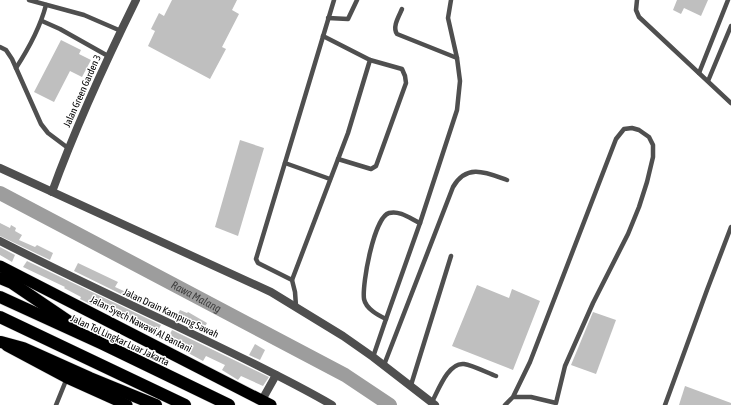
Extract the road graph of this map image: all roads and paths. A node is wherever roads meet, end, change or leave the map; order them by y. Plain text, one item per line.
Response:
1 (29, 0) edge
2 (136, 0) edge
3 (334, 0) edge
4 (357, 0) edge
5 (451, 0) edge
6 (637, 0) edge
7 (728, 0) edge
8 (46, 6) junction
9 (402, 9) dead end
10 (328, 18) junction
11 (42, 21) junction
12 (731, 26) edge
13 (121, 31) junction
14 (323, 36) junction
15 (0, 47) edge
16 (108, 56) junction
17 (457, 58) junction
18 (370, 60) junction
19 (16, 68) junction
20 (699, 73) junction
21 (708, 81) junction
22 (731, 103) edge
23 (68, 148) junction
24 (338, 159) junction
25 (285, 163) junction
26 (0, 168) edge
27 (330, 179) junction
28 (507, 180) dead end
29 (52, 192) junction
30 (420, 223) junction
31 (731, 227) edge
32 (0, 241) edge
33 (451, 256) dead end
34 (0, 266) edge
35 (0, 278) edge
36 (292, 280) junction
37 (0, 297) edge
38 (296, 306) junction
39 (0, 317) edge
40 (386, 319) junction
41 (1, 342) edge
42 (102, 344) junction
43 (374, 357) junction
44 (384, 365) junction
45 (276, 375) junction
46 (496, 376) dead end
47 (67, 378) junction
48 (410, 385) junction
49 (513, 397) junction
50 (266, 403) edge
51 (433, 404) edge
52 (556, 404) edge
53 (56, 405) edge
54 (127, 405) edge
55 (156, 405) edge
56 (185, 405) edge
57 (229, 405) edge
58 (332, 405) edge
59 (505, 405) edge
60 (665, 405) edge

1 - 8 lane
2 - 13 street, Jalan Green Garden 3
3 - 10 lane
4 - 10 lane
5 - 17 lane
6 - 20 lane
7 - 20 lane
8 - 11 lane
8 - 13 lane
9 - 17 lane
10 - 14 lane
11 - 16 lane
11 - 19 lane
12 - 21 lane
13 - 16 street, Jalan Green Garden 3
14 - 18 lane
14 - 25 lane
15 - 19 lane
16 - 23 street, Jalan Green Garden 3
17 - 30 lane
18 - 24 lane
18 - 24 lane
19 - 23 lane
20 - 21 lane
21 - 22 lane
23 - 29 street, Jalan Green Garden 3
24 - 27 lane
25 - 27 lane
25 - 36 lane
26 - 29 street
27 - 36 lane
28 - 44 lane
29 - 38 street
30 - 40 lane
30 - 40 lane
31 - 60 lane
32 - 45 street, Jalan Drain Kampung Sawah
33 - 48 lane
34 - 50 highway, Jalan Syech Nawawi Al Bantani
35 - 42 highway
36 - 38 lane
37 - 42 highway, Jalan Tol Lingkar Luar Jakarta
38 - 43 street
39 - 56 highway
40 - 43 lane
41 - 47 highway
41 - 55 highway
42 - 57 highway, Jalan Tol Lingkar Luar Jakarta
43 - 44 street
44 - 48 street
45 - 50 street
45 - 58 street, Jalan Drain Kampung Sawah
46 - 51 lane
47 - 53 lane
47 - 54 highway
48 - 51 street
49 - 52 lane
49 - 52 lane
49 - 59 lane

